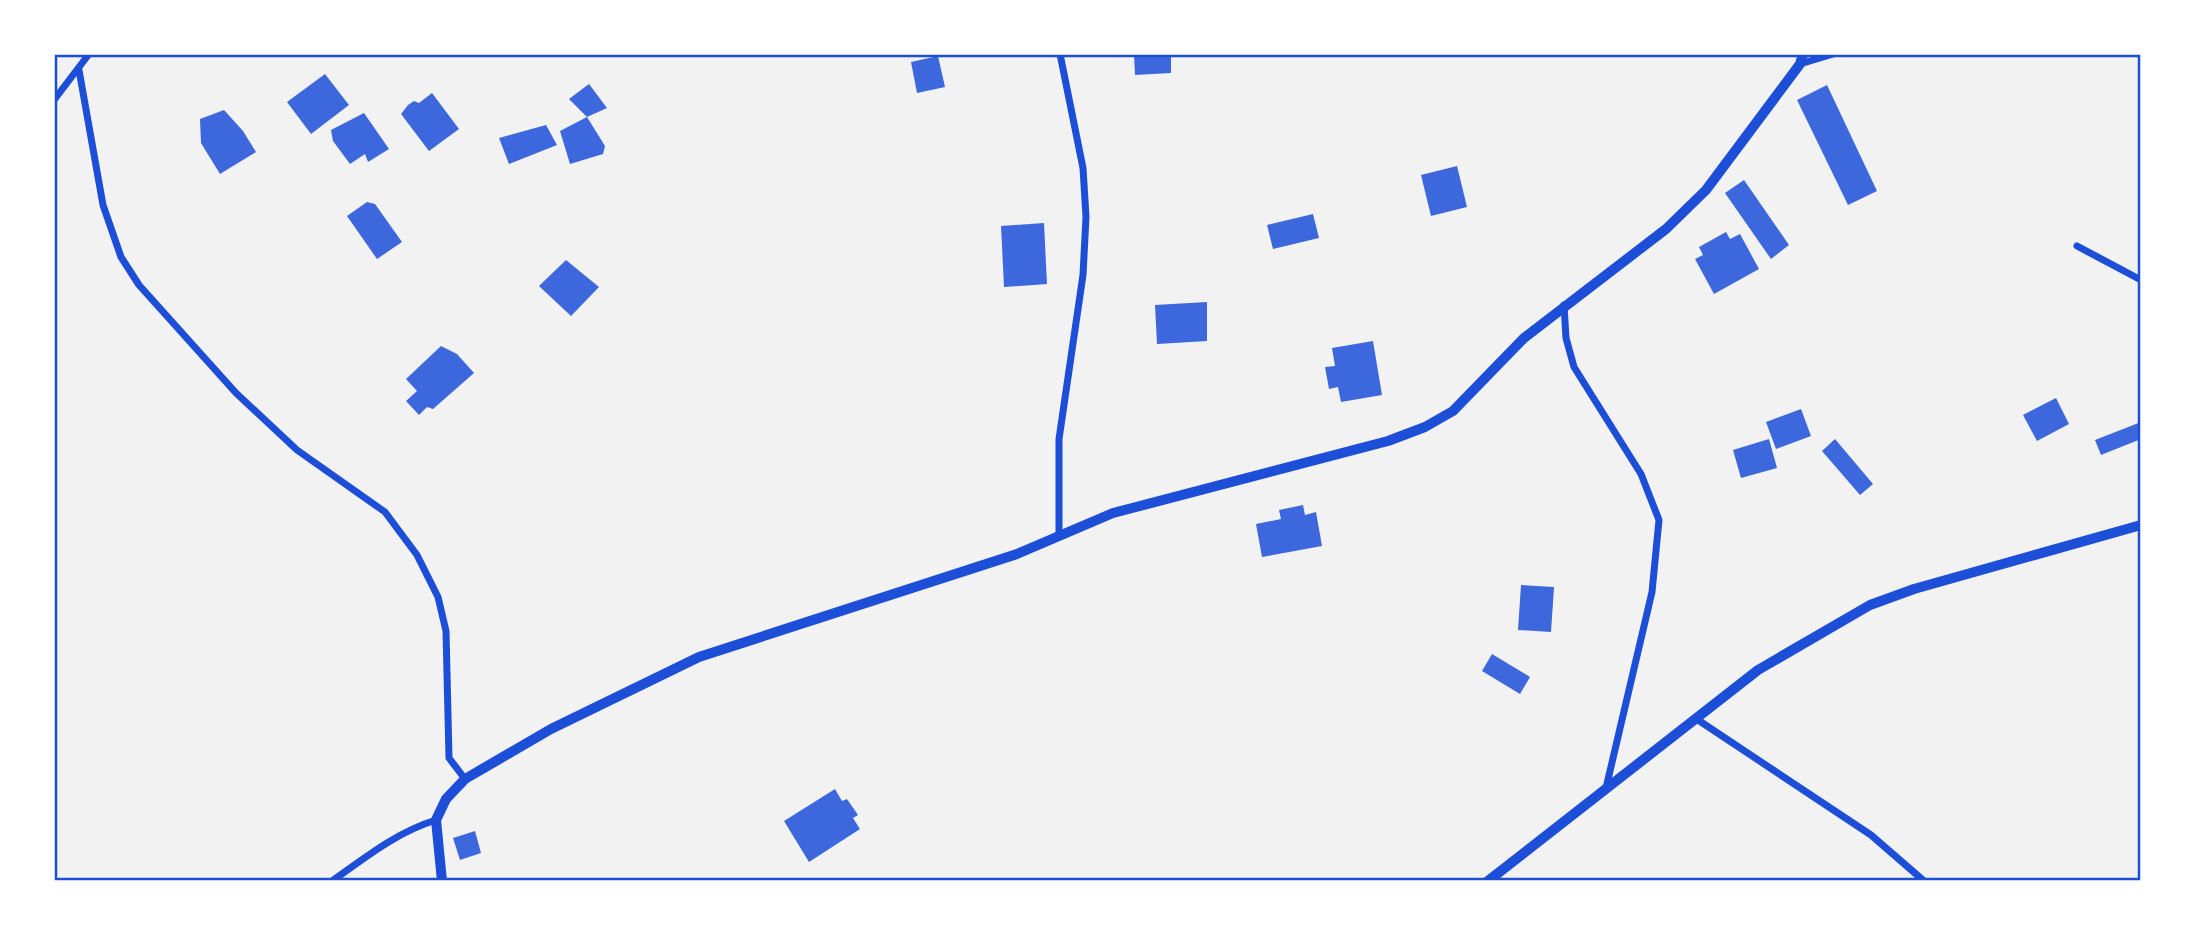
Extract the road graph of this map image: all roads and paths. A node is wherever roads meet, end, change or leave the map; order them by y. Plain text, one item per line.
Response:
1 (89, 54) edge
2 (1060, 54) edge
3 (1833, 54) edge
4 (1801, 59) edge
5 (79, 71) junction
6 (54, 100) edge
7 (2077, 246) dead end
8 (2141, 280) edge
9 (1564, 305) junction
10 (2141, 526) edge
11 (1059, 536) junction
12 (1695, 719) junction
13 (465, 779) junction
14 (1605, 789) junction
15 (436, 820) junction
16 (332, 881) edge
17 (442, 881) edge
18 (1488, 881) edge
19 (1924, 881) edge

1 - 5 street
2 - 11 street
3 - 4 street
4 - 9 street
5 - 6 street
5 - 13 street
7 - 8 street
9 - 11 street
9 - 14 street
10 - 12 main road
11 - 13 street
12 - 14 main road
12 - 19 street
13 - 15 street
14 - 18 main road
15 - 16 street
15 - 17 street

